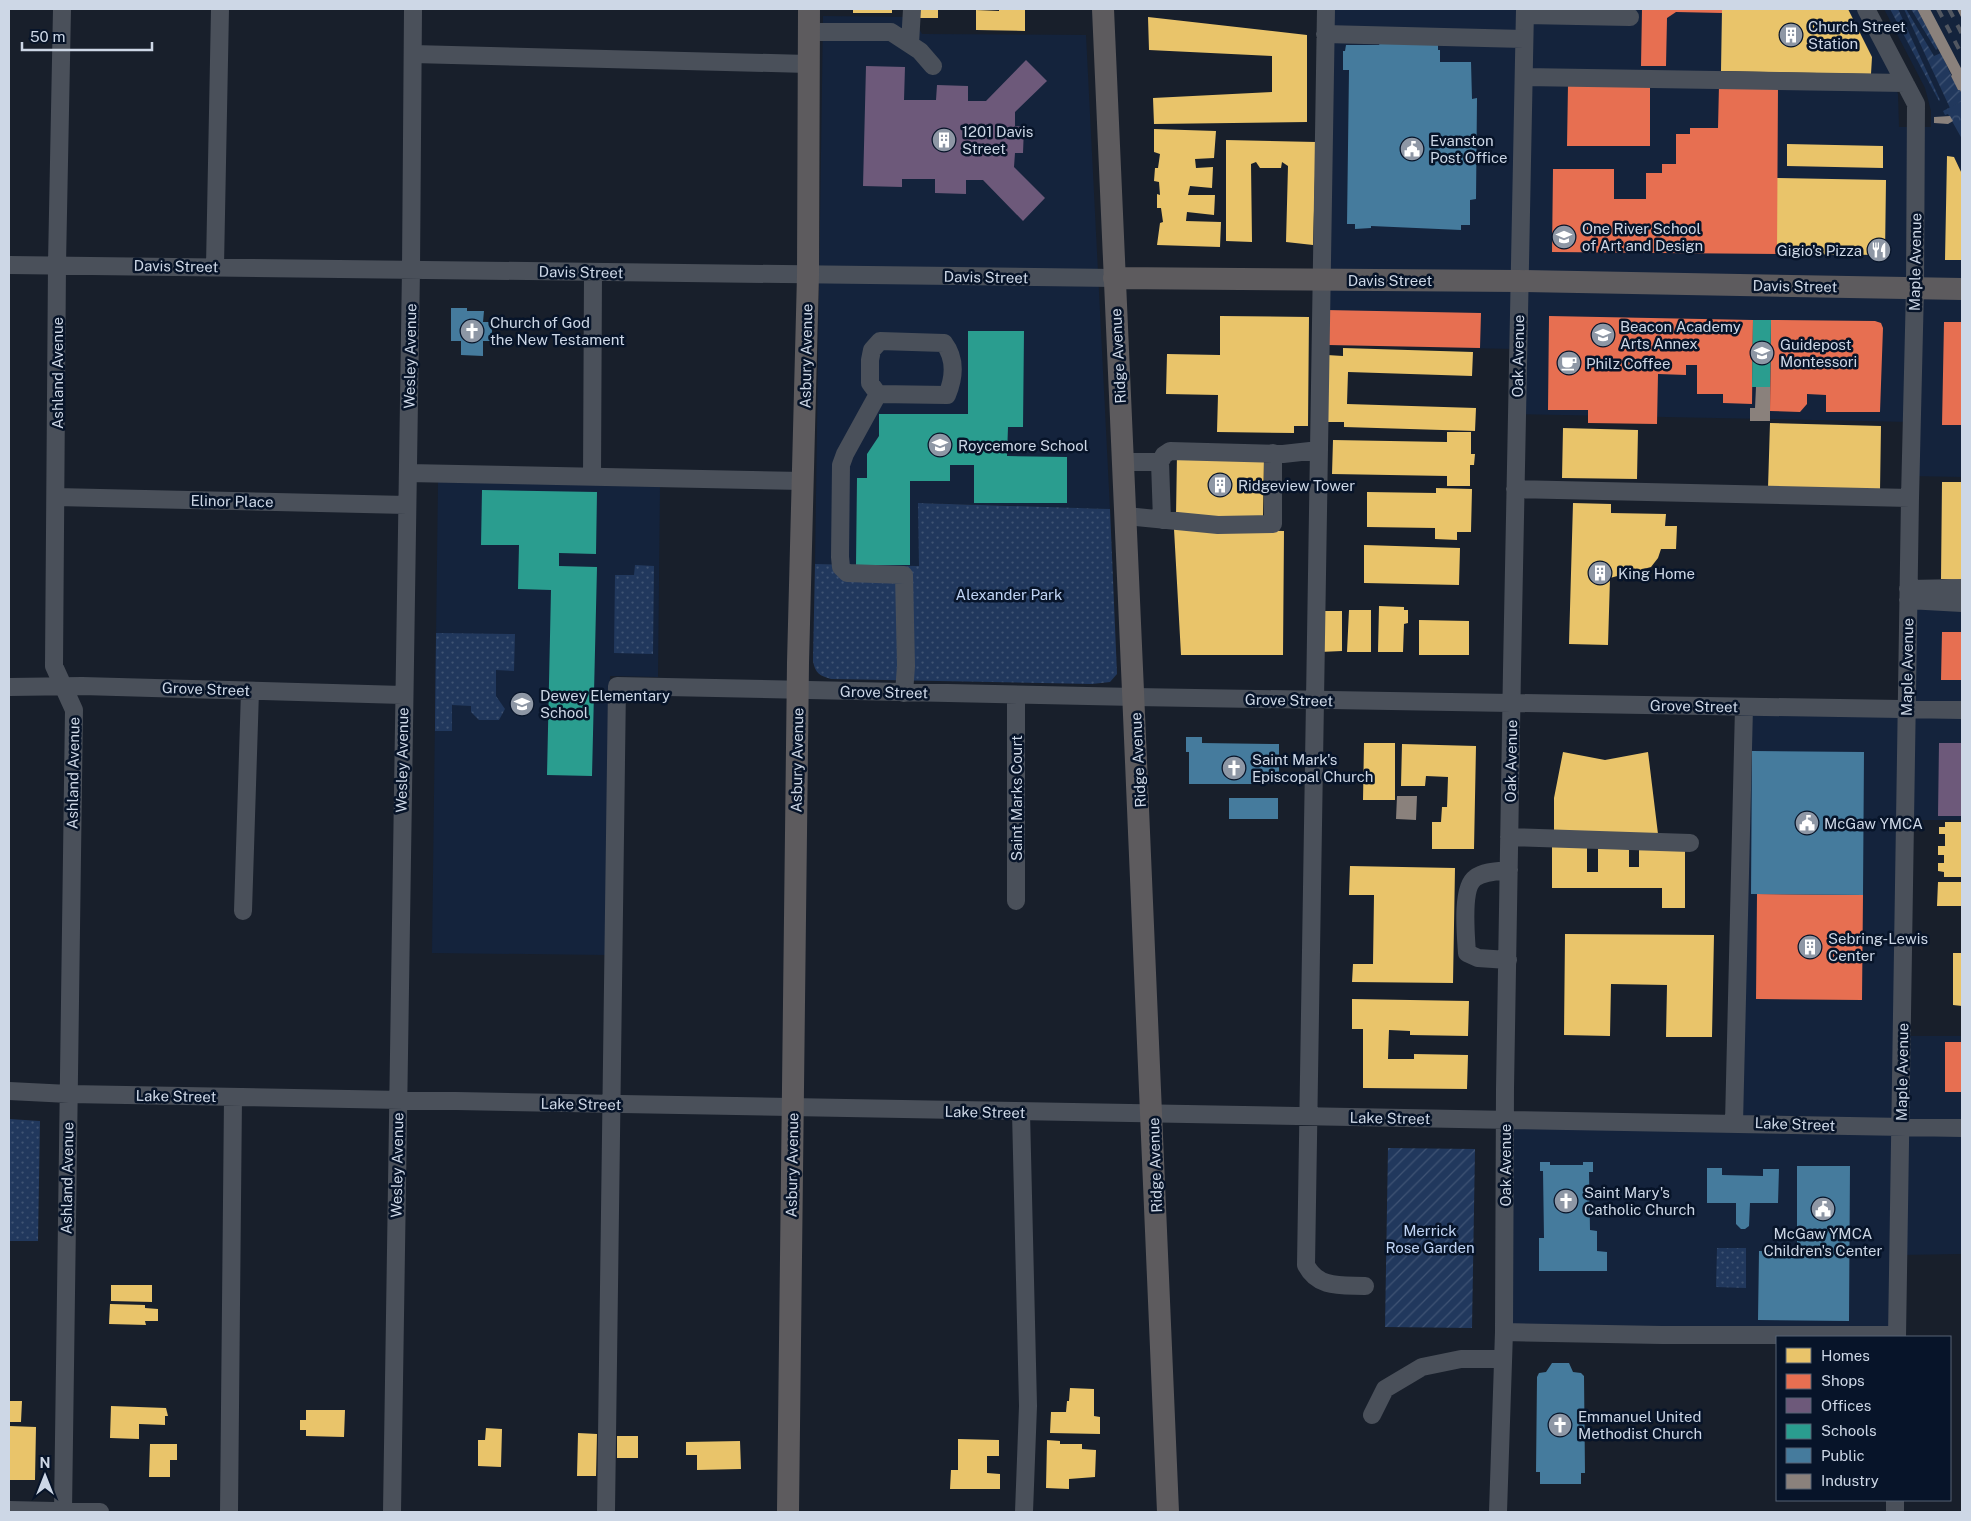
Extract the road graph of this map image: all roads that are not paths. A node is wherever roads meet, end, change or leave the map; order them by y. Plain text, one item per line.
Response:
1 (62, 9) edge
2 (220, 9) edge
3 (413, 9) edge
4 (808, 9) edge
5 (912, 9) edge
6 (1104, 9) edge
7 (1326, 9) edge
8 (1866, 9) edge
9 (1525, 12) edge
10 (1630, 17) dead end
11 (808, 32) junction
12 (1325, 34) junction
13 (1524, 39) junction
14 (910, 44) junction
15 (413, 54) junction
16 (808, 64) junction
17 (933, 66) dead end
18 (1524, 77) junction
19 (1905, 83) junction
20 (57, 264) junction
21 (9, 265) edge
22 (215, 266) junction
23 (411, 269) junction
24 (593, 272) junction
25 (808, 275) junction
26 (1114, 278) junction
27 (1322, 279) junction
28 (1519, 281) junction
29 (1915, 288) junction
30 (1962, 290) edge
31 (878, 394) junction
32 (1319, 450) junction
33 (1273, 453) junction
34 (1123, 462) junction
35 (1160, 462) junction
36 (408, 473) junction
37 (592, 477) junction
38 (803, 481) junction
39 (1516, 489) junction
40 (56, 497) junction
41 (1910, 498) junction
42 (407, 506) junction
43 (1126, 516) junction
44 (1162, 520) junction
45 (1962, 588) edge
46 (1908, 595) junction
47 (1962, 602) edge
48 (64, 686) junction
49 (9, 687) edge
50 (250, 690) junction
51 (798, 690) junction
52 (904, 692) junction
53 (403, 694) junction
54 (1016, 695) junction
55 (1135, 697) junction
56 (1316, 700) junction
57 (1511, 703) junction
58 (1744, 707) junction
59 (1906, 709) junction
60 (1962, 710) edge
61 (1509, 837) junction
62 (1690, 842) dead end
63 (1509, 870) junction
64 (1016, 901) dead end
65 (244, 911) dead end
66 (1508, 960) junction
67 (9, 1091) edge
68 (69, 1094) junction
69 (233, 1097) junction
70 (397, 1100) junction
71 (610, 1105) junction
72 (793, 1108) junction
73 (1021, 1112) junction
74 (1154, 1114) junction
75 (1308, 1117) junction
76 (1505, 1120) junction
77 (1734, 1123) junction
78 (1901, 1127) junction
79 (1962, 1128) edge
80 (1365, 1286) dead end
81 (1504, 1332) junction
82 (1897, 1336) edge
83 (1503, 1359) junction
84 (1372, 1415) dead end
85 (9, 1510) edge
86 (63, 1512) edge
87 (100, 1512) edge
88 (229, 1512) edge
89 (392, 1512) edge
90 (606, 1512) edge
91 (788, 1512) edge
92 (1024, 1512) edge
93 (1168, 1512) edge
94 (1498, 1512) edge

1 - 20 street, Ashland Avenue
2 - 22 street
3 - 15 street, Wesley Avenue
4 - 11 main road, Asbury Avenue
5 - 14 street
6 - 26 main road, Ridge Avenue
7 - 12 street
8 - 19 street, Maple Avenue
9 - 10 street
9 - 13 street, Oak Avenue
11 - 14 street
11 - 16 main road, Asbury Avenue
12 - 13 street
12 - 27 street
13 - 18 street, Oak Avenue
14 - 17 street
15 - 16 street
15 - 23 street, Wesley Avenue
16 - 25 main road, Asbury Avenue
18 - 19 street
18 - 28 street, Oak Avenue
19 - 29 street, Maple Avenue
20 - 21 street, Davis Street
20 - 22 street, Davis Street
20 - 40 street, Ashland Avenue
22 - 23 street, Davis Street
23 - 24 street, Davis Street
23 - 36 street, Wesley Avenue
24 - 25 street, Davis Street
24 - 37 street
25 - 26 street, Davis Street
25 - 38 main road, Asbury Avenue
26 - 27 main road, Davis Street
26 - 34 main road, Ridge Avenue
27 - 28 main road, Davis Street
27 - 32 street
28 - 29 main road, Davis Street
28 - 39 street, Oak Avenue
29 - 30 main road, Davis Street
29 - 41 street, Maple Avenue
31 - 31 street
31 - 52 street
32 - 33 street
32 - 56 street
33 - 35 street
33 - 44 street
34 - 35 street
34 - 43 main road, Ridge Avenue
35 - 44 street
36 - 37 street
36 - 42 street, Wesley Avenue
37 - 38 street
38 - 51 main road, Asbury Avenue
39 - 41 street
39 - 57 street, Oak Avenue
40 - 42 street, Elinor Place
40 - 48 street, Ashland Avenue
41 - 46 street, Maple Avenue
42 - 53 street, Wesley Avenue
43 - 44 street
43 - 55 main road, Ridge Avenue
45 - 46 street
46 - 47 street
46 - 59 street, Maple Avenue
48 - 49 street, Grove Street
48 - 50 street, Grove Street
48 - 68 street, Ashland Avenue
50 - 53 street, Grove Street
50 - 65 street
51 - 52 street, Grove Street
51 - 71 street, Grove Street
51 - 72 main road, Asbury Avenue
52 - 54 street, Grove Street
53 - 70 street, Wesley Avenue
54 - 55 street, Grove Street
54 - 64 street, Saint Marks Court
55 - 56 street, Grove Street
55 - 74 main road, Ridge Avenue
56 - 57 street, Grove Street
56 - 75 street
57 - 58 street, Grove Street
57 - 61 street, Oak Avenue
58 - 59 street, Grove Street
58 - 77 street
59 - 60 street, Grove Street
59 - 78 street, Maple Avenue
61 - 62 street
61 - 63 street, Oak Avenue
63 - 66 street, Oak Avenue
63 - 66 street
66 - 76 street, Oak Avenue
67 - 68 street, Lake Street
68 - 69 street, Lake Street
68 - 86 street, Ashland Avenue
69 - 70 street, Lake Street
69 - 88 street
70 - 71 street, Lake Street
70 - 89 street, Wesley Avenue
71 - 72 street, Lake Street
71 - 90 street
72 - 73 street, Lake Street
72 - 91 main road, Asbury Avenue
73 - 74 street, Lake Street
73 - 92 street
74 - 75 street, Lake Street
74 - 93 main road, Ridge Avenue
75 - 76 street, Lake Street
75 - 80 street
76 - 77 street, Lake Street
76 - 81 street, Oak Avenue
77 - 78 street, Lake Street
78 - 79 street, Lake Street
78 - 82 street, Maple Avenue
81 - 82 street
81 - 83 street, Oak Avenue
83 - 84 street
83 - 94 street, Oak Avenue
85 - 86 street
86 - 87 street

